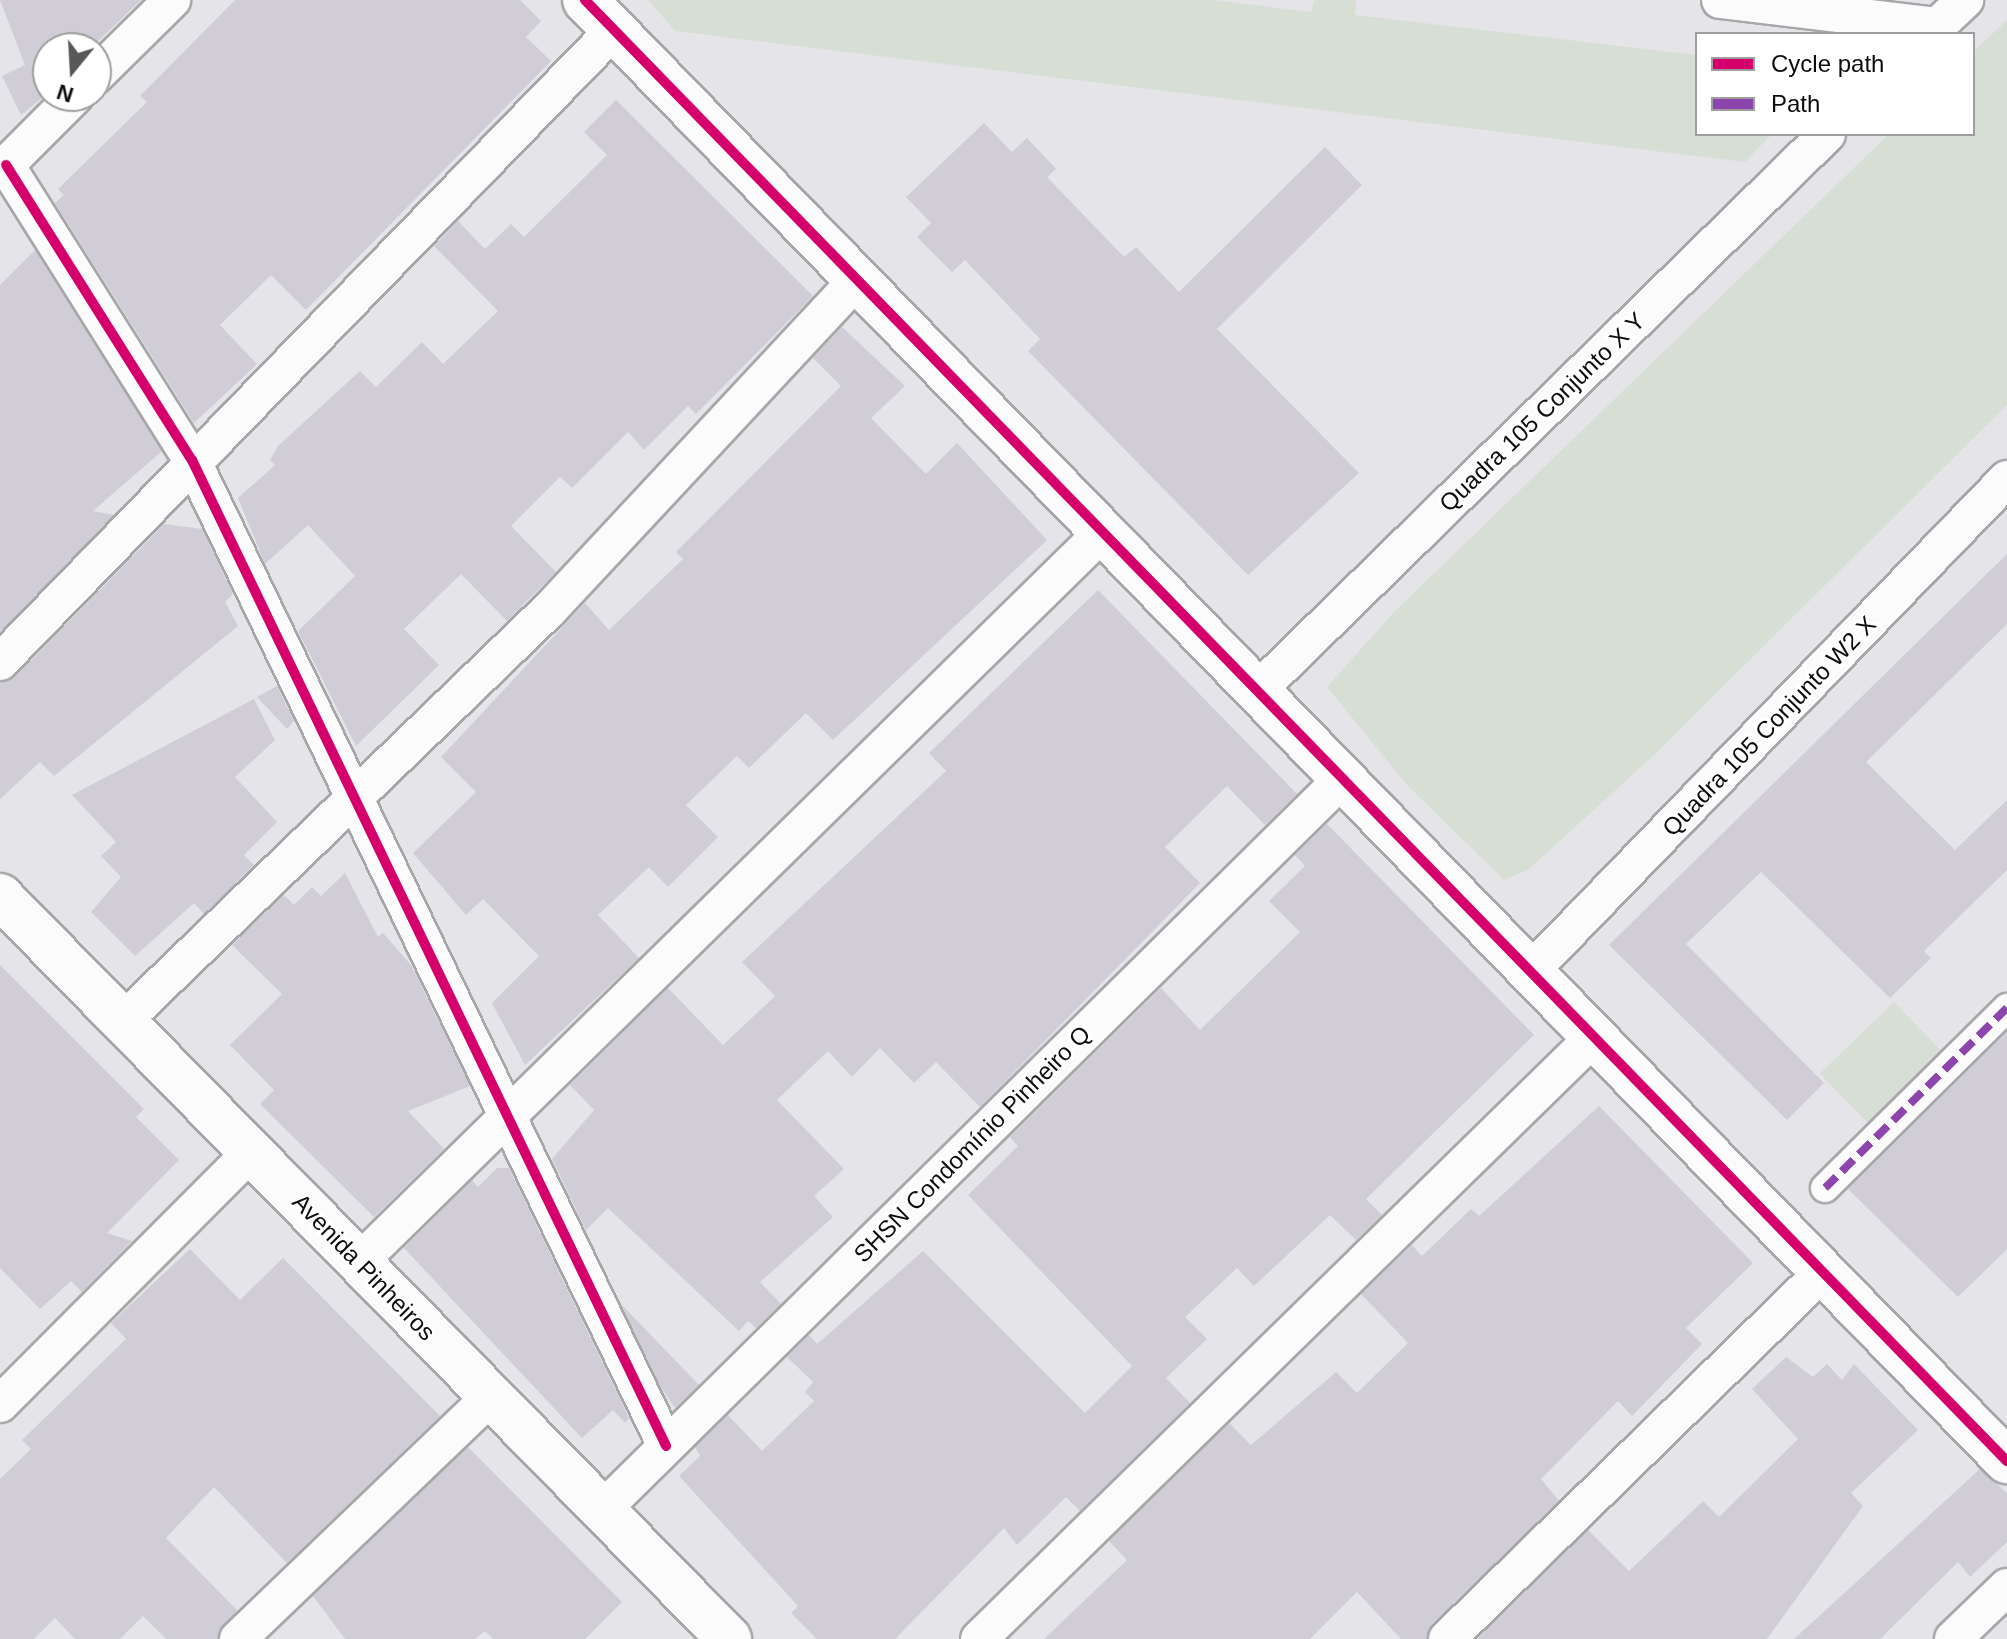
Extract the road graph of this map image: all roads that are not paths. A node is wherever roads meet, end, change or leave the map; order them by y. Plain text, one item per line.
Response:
1 (172, 0) edge
2 (1720, 0) edge
3 (1965, 0) edge
4 (599, 15) edge
5 (1934, 30) edge
6 (112, 59) edge
7 (59, 112) edge
8 (1825, 136) edge
9 (3, 168) edge
10 (857, 280) junction
11 (192, 460) junction
12 (2007, 479) edge
13 (1103, 532) junction
14 (0, 662) edge
15 (1257, 691) junction
16 (1343, 778) junction
17 (352, 800) junction
18 (0, 896) edge
19 (1530, 972) junction
20 (2007, 1008) edge
21 (123, 1021) junction
22 (1594, 1037) junction
23 (504, 1117) junction
24 (251, 1152) junction
25 (1825, 1188) dead end
26 (359, 1262) junction
27 (1823, 1272) junction
28 (491, 1396) junction
29 (0, 1404) edge
30 (666, 1446) junction
31 (2007, 1461) edge
32 (602, 1510) junction
33 (2007, 1587) edge
34 (238, 1639) edge
35 (729, 1639) edge
36 (979, 1639) edge
37 (1447, 1639) edge
38 (1953, 1639) edge

1 - 6 street
2 - 5 street
3 - 5 street
4 - 10 street
4 - 11 street
7 - 9 street
8 - 15 street, Quadra 105 Conjunto X Y
9 - 11 street
10 - 13 street
10 - 17 street
11 - 14 street
11 - 17 street
12 - 19 street, Quadra 105 Conjunto W2 X
13 - 15 street
13 - 23 street
15 - 16 street
16 - 19 street
16 - 30 street, SHSN Condomínio Pinheiro Q
17 - 21 street
17 - 23 street
18 - 21 street, Avenida Pinheiros
19 - 22 street
20 - 25 street
21 - 24 street, Avenida Pinheiros
22 - 27 street
22 - 36 street
23 - 26 street
23 - 30 street
24 - 26 street, Avenida Pinheiros
24 - 29 street
26 - 28 street, Avenida Pinheiros
27 - 31 street
27 - 37 street
28 - 32 street, Avenida Pinheiros
28 - 34 street
30 - 32 street, SHSN Condomínio Pinheiro Q
32 - 35 street, Avenida Pinheiros
33 - 38 street

